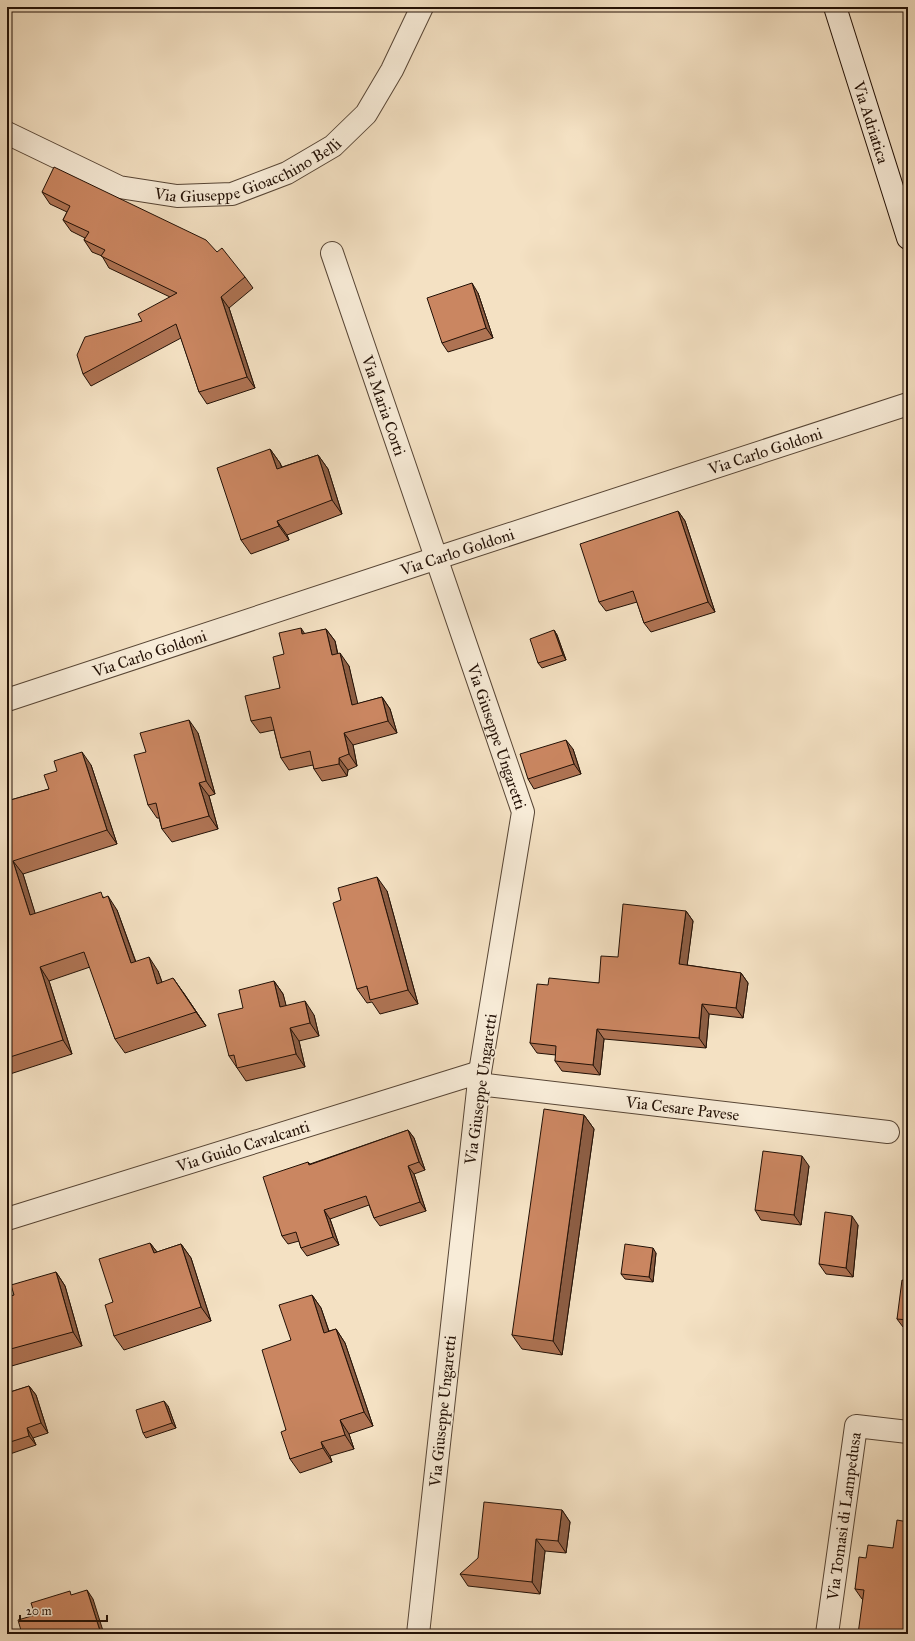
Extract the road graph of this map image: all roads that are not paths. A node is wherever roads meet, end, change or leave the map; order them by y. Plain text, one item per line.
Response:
1 (422, 7) edge
2 (835, 7) edge
3 (7, 133) edge
4 (908, 238) edge
5 (332, 253) dead end
6 (908, 404) edge
7 (437, 558) junction
8 (7, 700) edge
9 (479, 1078) junction
10 (888, 1132) dead end
11 (7, 1219) edge
12 (908, 1432) edge
13 (418, 1634) edge
14 (827, 1634) edge

1 - 3 street, Via Giuseppe Gioacchino Belli
2 - 4 street, Via Adriatica
5 - 7 street, Via Maria Corti
6 - 7 street, Via Carlo Goldoni
7 - 8 street, Via Carlo Goldoni
7 - 9 street, Via Giuseppe Ungaretti
9 - 10 street, Via Cesare Pavese
9 - 11 street, Via Guido Cavalcanti
9 - 13 street, Via Giuseppe Ungaretti
12 - 14 street, Via Tomasi di Lampedusa

